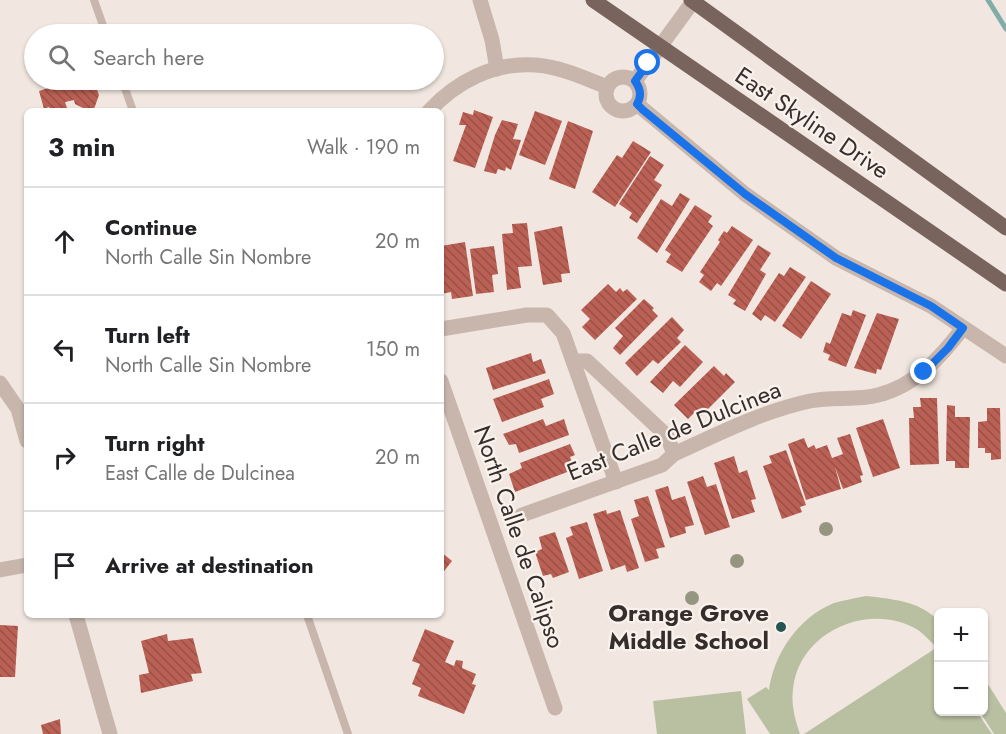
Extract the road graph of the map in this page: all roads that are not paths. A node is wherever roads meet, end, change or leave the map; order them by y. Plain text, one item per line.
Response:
1 (94, 0) edge
2 (480, 0) edge
3 (593, 0) edge
4 (692, 0) edge
5 (102, 24) edge
6 (660, 46) junction
7 (497, 69) junction
8 (635, 81) junction
9 (607, 87) junction
10 (126, 90) edge
11 (637, 104) junction
12 (132, 108) edge
13 (432, 108) edge
14 (1006, 228) edge
15 (1006, 284) edge
16 (963, 328) junction
17 (444, 329) edge
18 (1006, 356) edge
19 (573, 361) junction
20 (0, 383) edge
21 (444, 390) edge
22 (24, 430) edge
23 (674, 454) junction
24 (616, 482) junction
25 (522, 514) dead end
26 (24, 566) edge
27 (0, 570) edge
28 (77, 618) edge
29 (308, 618) edge
30 (555, 708) dead end
31 (110, 734) edge
32 (348, 734) edge

1 - 5 lane
2 - 7 street
3 - 6 main road, East Skyline Drive
4 - 6 street
4 - 14 main road, East Skyline Drive
6 - 8 street
6 - 15 main road, East Skyline Drive
7 - 9 street
7 - 13 street
8 - 9 street
8 - 11 street
9 - 11 street
10 - 12 lane
11 - 16 street
16 - 18 street
16 - 23 street, East Calle de Dulcinea
17 - 19 street
19 - 23 street
19 - 24 street
20 - 22 street
21 - 30 street, North Calle de Calipso
23 - 24 street, East Calle de Dulcinea
24 - 25 street, East Calle de Dulcinea
26 - 27 street
28 - 31 street
29 - 32 lane

